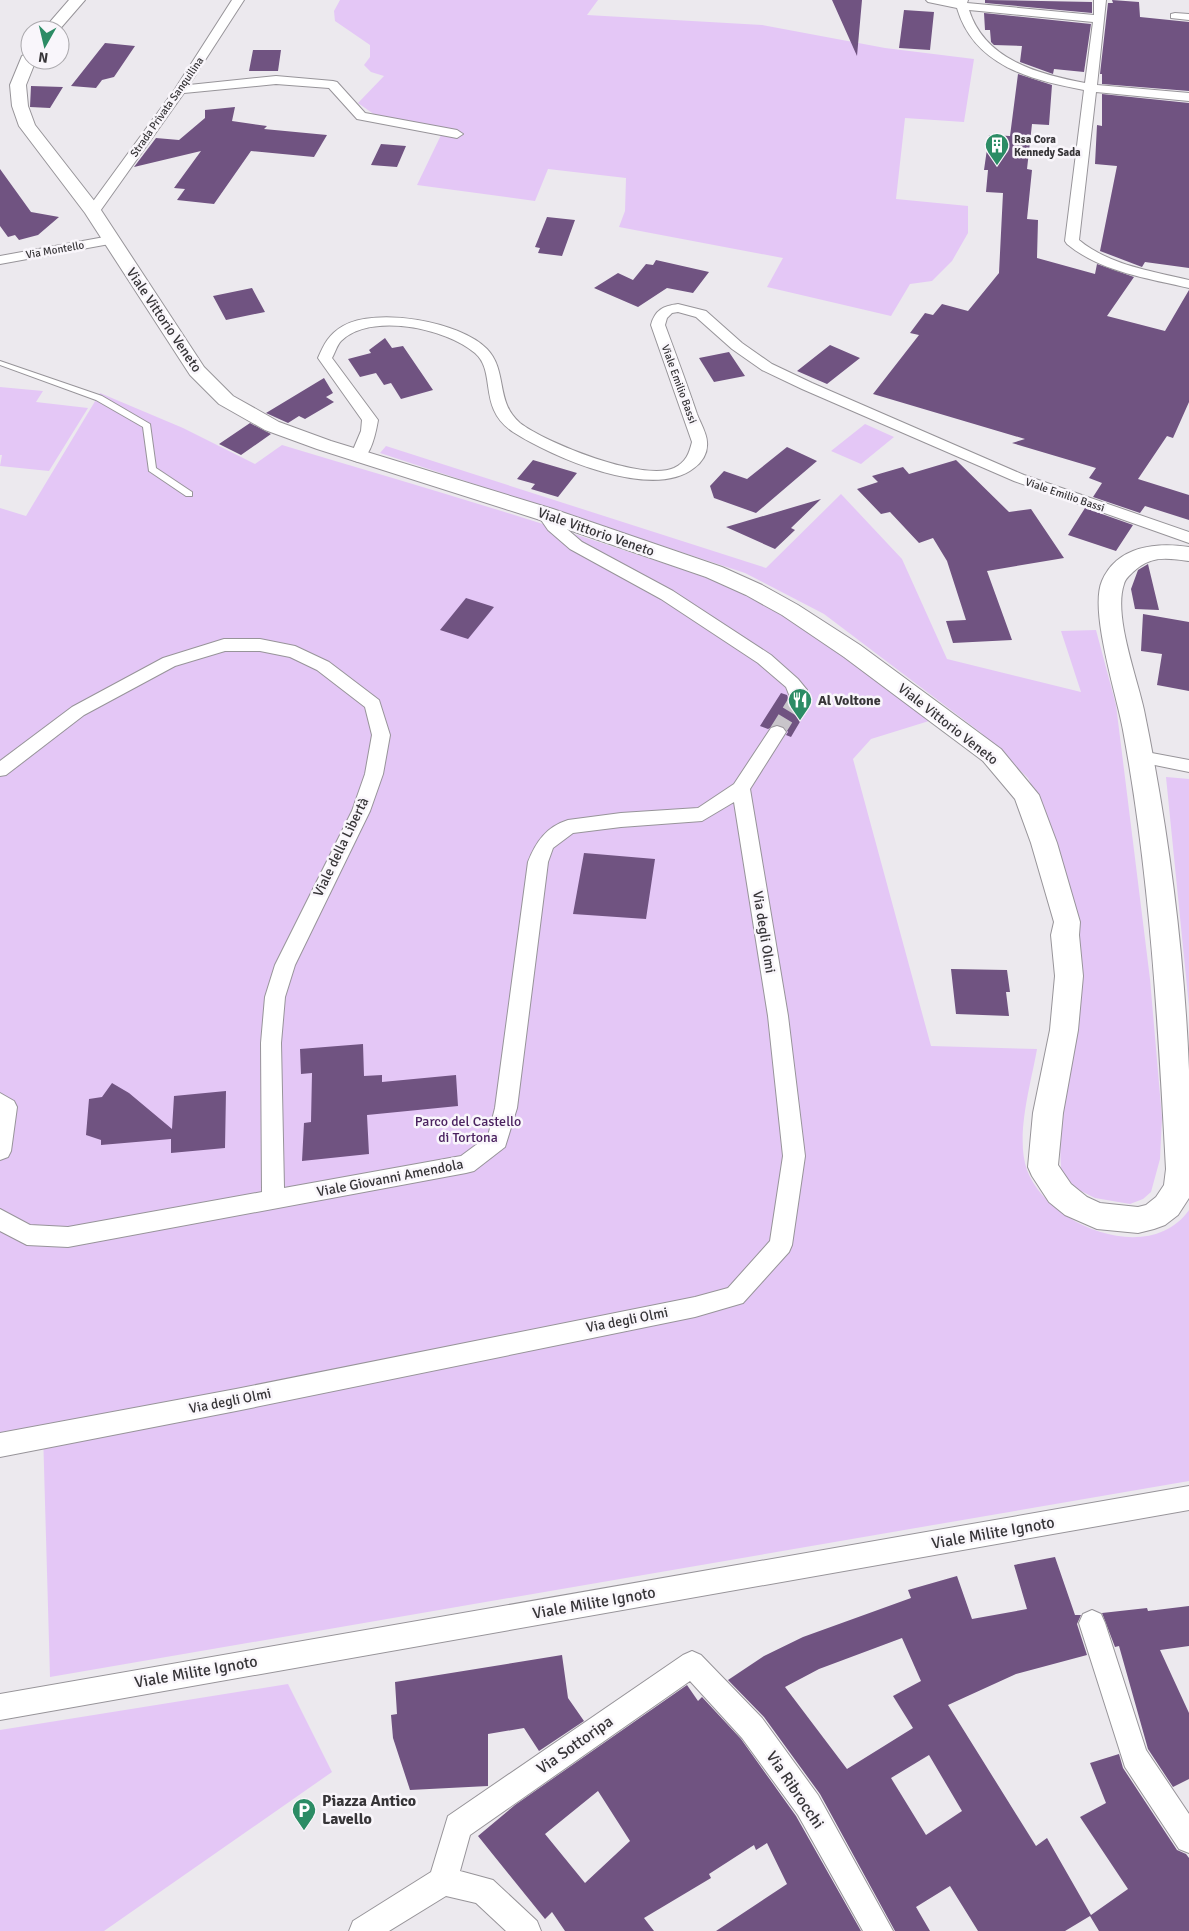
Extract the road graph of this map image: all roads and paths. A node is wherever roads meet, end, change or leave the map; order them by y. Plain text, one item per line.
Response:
1 (77, 0) edge
2 (238, 0) edge
3 (932, 0) edge
4 (1100, 0) edge
5 (962, 3) edge
6 (1175, 16) dead end
7 (1189, 17) edge
8 (1099, 19) junction
9 (59, 20) edge
10 (24, 70) edge
11 (1090, 88) junction
12 (180, 90) junction
13 (1189, 97) edge
14 (458, 134) dead end
15 (94, 211) junction
16 (110, 240) junction
17 (0, 260) edge
18 (1189, 284) edge
19 (0, 363) edge
20 (358, 457) junction
21 (189, 494) dead end
22 (545, 514) junction
23 (1189, 538) edge
24 (1189, 554) edge
25 (1132, 561) junction
26 (1189, 564) edge
27 (798, 698) dead end
28 (777, 732) tunnel mouth
29 (1141, 757) junction
30 (1189, 766) edge
31 (0, 770) edge
32 (741, 789) junction
33 (0, 1102) edge
34 (0, 1151) edge
35 (274, 1200) junction
36 (0, 1219) edge
37 (0, 1445) edge
38 (1189, 1498) edge
39 (1092, 1623) dead end
40 (692, 1664) joint
41 (0, 1707) edge
42 (1189, 1839) edge
43 (443, 1880) junction
44 (363, 1931) edge
45 (527, 1931) edge
46 (879, 1931) edge

1 - 9 street
2 - 12 street, Strada Privata Sanquilina
3 - 5 street
4 - 8 street
5 - 8 street
5 - 11 street
6 - 7 street
8 - 11 street
10 - 15 street
11 - 13 street
11 - 18 street
12 - 14 street
12 - 15 street, Strada Privata Sanquilina
15 - 16 street
16 - 17 street, Via Montello
16 - 20 street, Viale Vittorio Veneto
19 - 21 lane
20 - 22 street, Viale Vittorio Veneto
20 - 23 street, Viale Emilio Bassi
22 - 27 street
22 - 29 street, Viale Vittorio Veneto
24 - 25 street, Viale Vittorio Veneto
25 - 26 street
25 - 29 street, Viale Vittorio Veneto
28 - 32 street
29 - 30 street
31 - 35 street, Viale della Libertà
32 - 35 street, Viale Giovanni Amendola
32 - 37 street, Via degli Olmi
33 - 34 street
35 - 36 street, Viale Giovanni Amendola
38 - 41 street, Viale Milite Ignoto
39 - 42 street
40 - 43 street, Via Sottoripa
40 - 46 street, Via Ribrocchi
43 - 44 street
43 - 45 street

